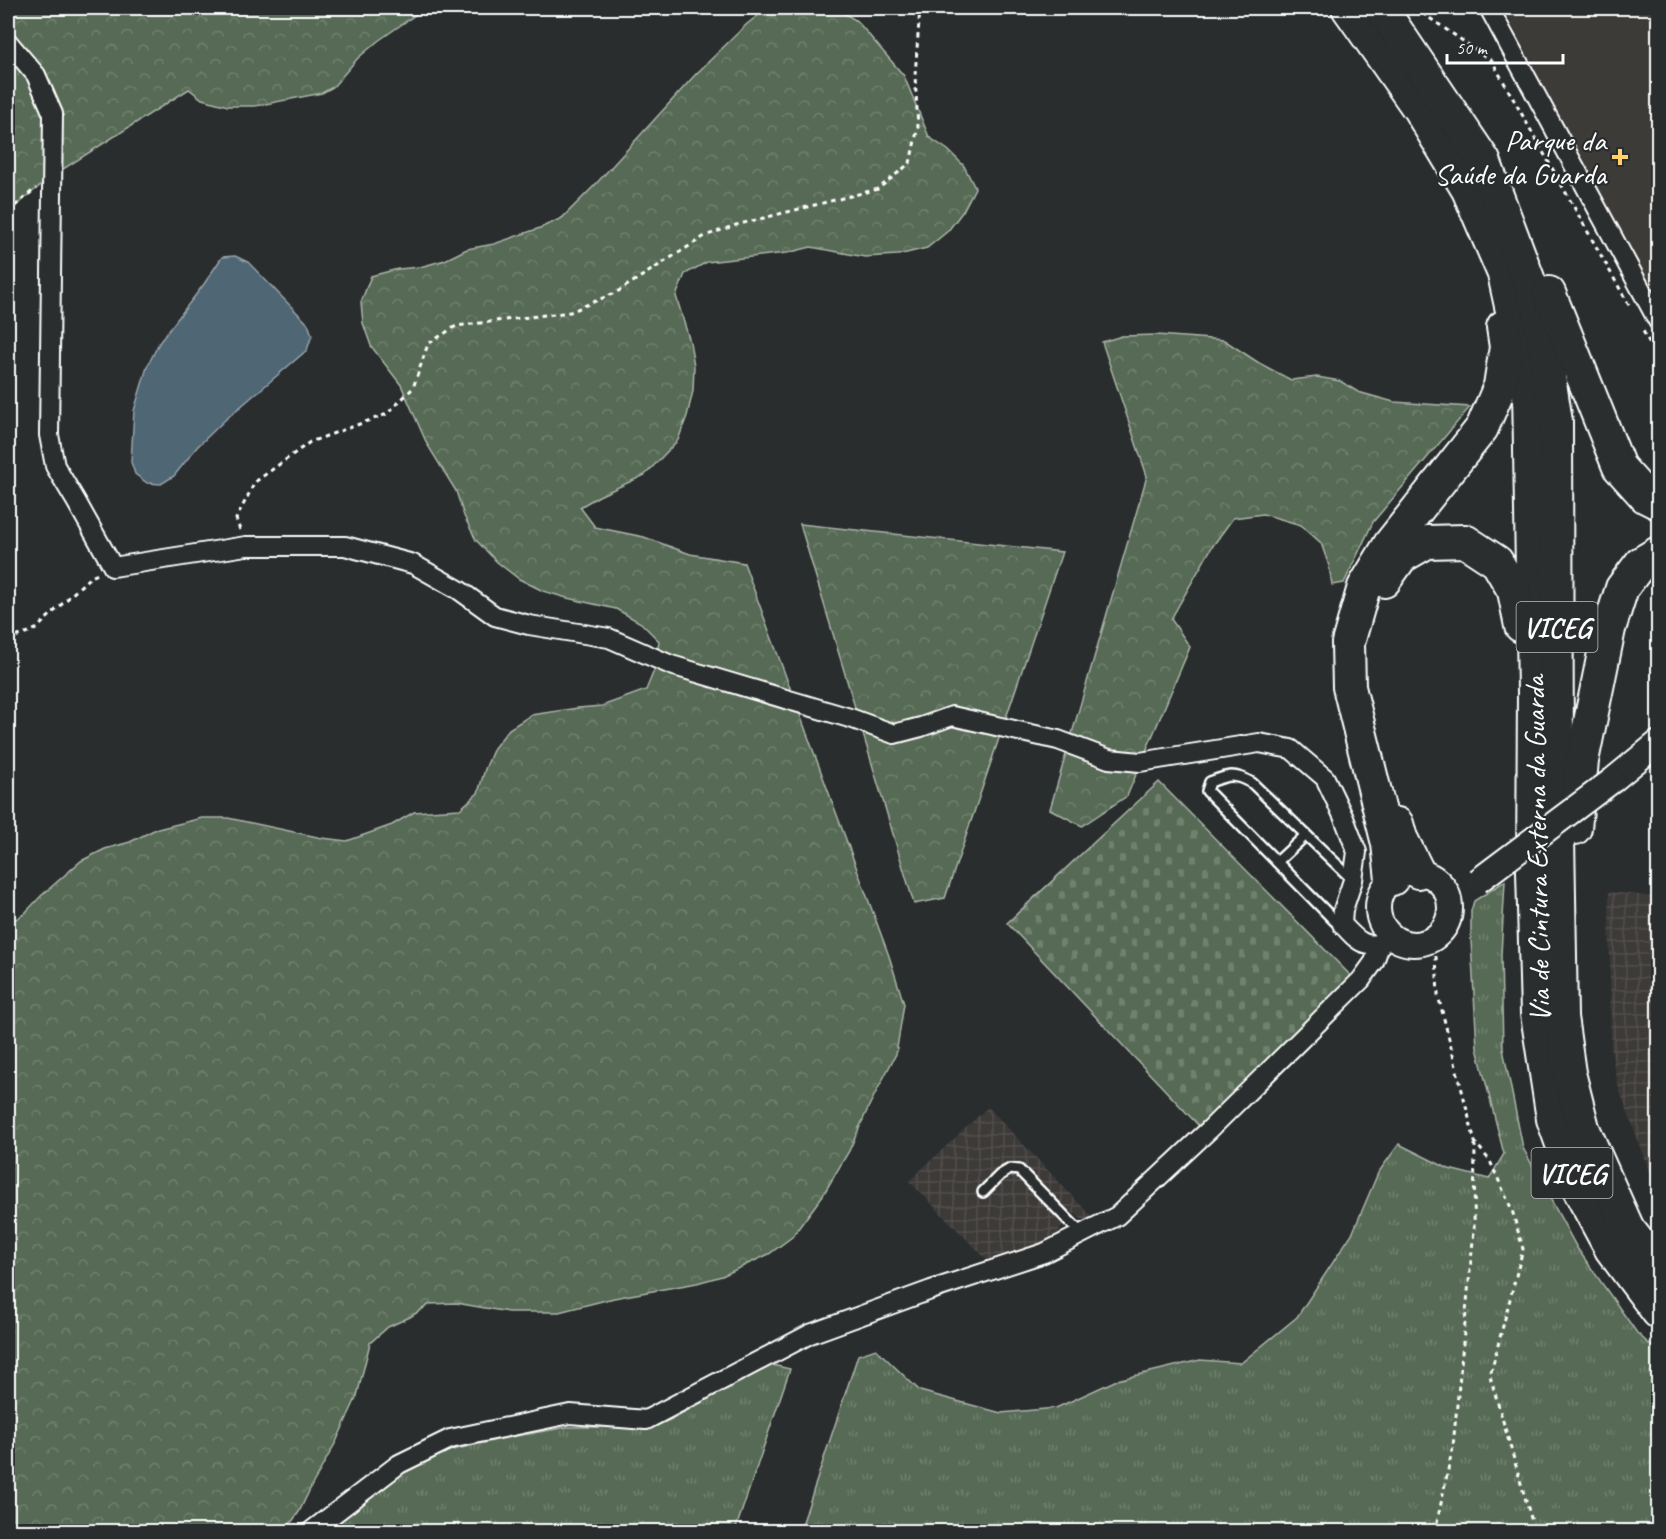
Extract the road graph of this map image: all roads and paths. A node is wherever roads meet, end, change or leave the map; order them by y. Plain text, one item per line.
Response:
1 (920, 8) edge
2 (1348, 8) edge
3 (1381, 8) edge
4 (1415, 8) edge
5 (1489, 8) edge
6 (8, 42) edge
7 (1484, 160) junction
8 (52, 176) junction
9 (1468, 190) junction
10 (8, 212) edge
11 (1630, 307) dead end
12 (1650, 324) edge
13 (1659, 358) edge
14 (1659, 503) edge
15 (246, 546) junction
16 (1659, 553) edge
17 (113, 567) junction
18 (8, 640) edge
19 (1534, 692) junction
20 (1659, 743) edge
21 (1306, 835) junction
22 (1277, 862) junction
23 (1405, 875) junction
24 (1353, 880) junction
25 (1449, 896) junction
26 (1342, 924) junction
27 (1435, 938) junction
28 (1386, 941) junction
29 (1560, 1017) junction
30 (1475, 1142) junction
31 (983, 1192) dead end
32 (1082, 1234) junction
33 (1659, 1267) edge
34 (1659, 1312) edge
35 (310, 1532) edge
36 (1435, 1532) edge
37 (1535, 1532) edge

1 - 15 path
2 - 9 highway, Via de Cintura Externa da Guarda / VICEG
3 - 7 highway, Via de Cintura Externa da Guarda / VICEG
4 - 11 path
5 - 12 street
6 - 8 street
7 - 14 highway
7 - 29 highway, Via de Cintura Externa da Guarda / VICEG
8 - 10 path
8 - 17 street
9 - 19 highway, Via de Cintura Externa da Guarda / VICEG
9 - 23 highway
12 - 13 path
15 - 17 street
15 - 24 street
16 - 29 highway
17 - 18 path
19 - 23 highway
19 - 34 highway, Via de Cintura Externa da Guarda / VICEG
20 - 25 street, bridge
21 - 22 lane
21 - 22 lane
21 - 24 lane
22 - 26 lane
23 - 25 street
23 - 28 street
24 - 26 street
25 - 27 street
26 - 28 street
27 - 28 street
27 - 30 path
28 - 32 street
29 - 33 highway, Via de Cintura Externa da Guarda / VICEG
30 - 36 path
30 - 37 path
31 - 32 lane
32 - 35 street

